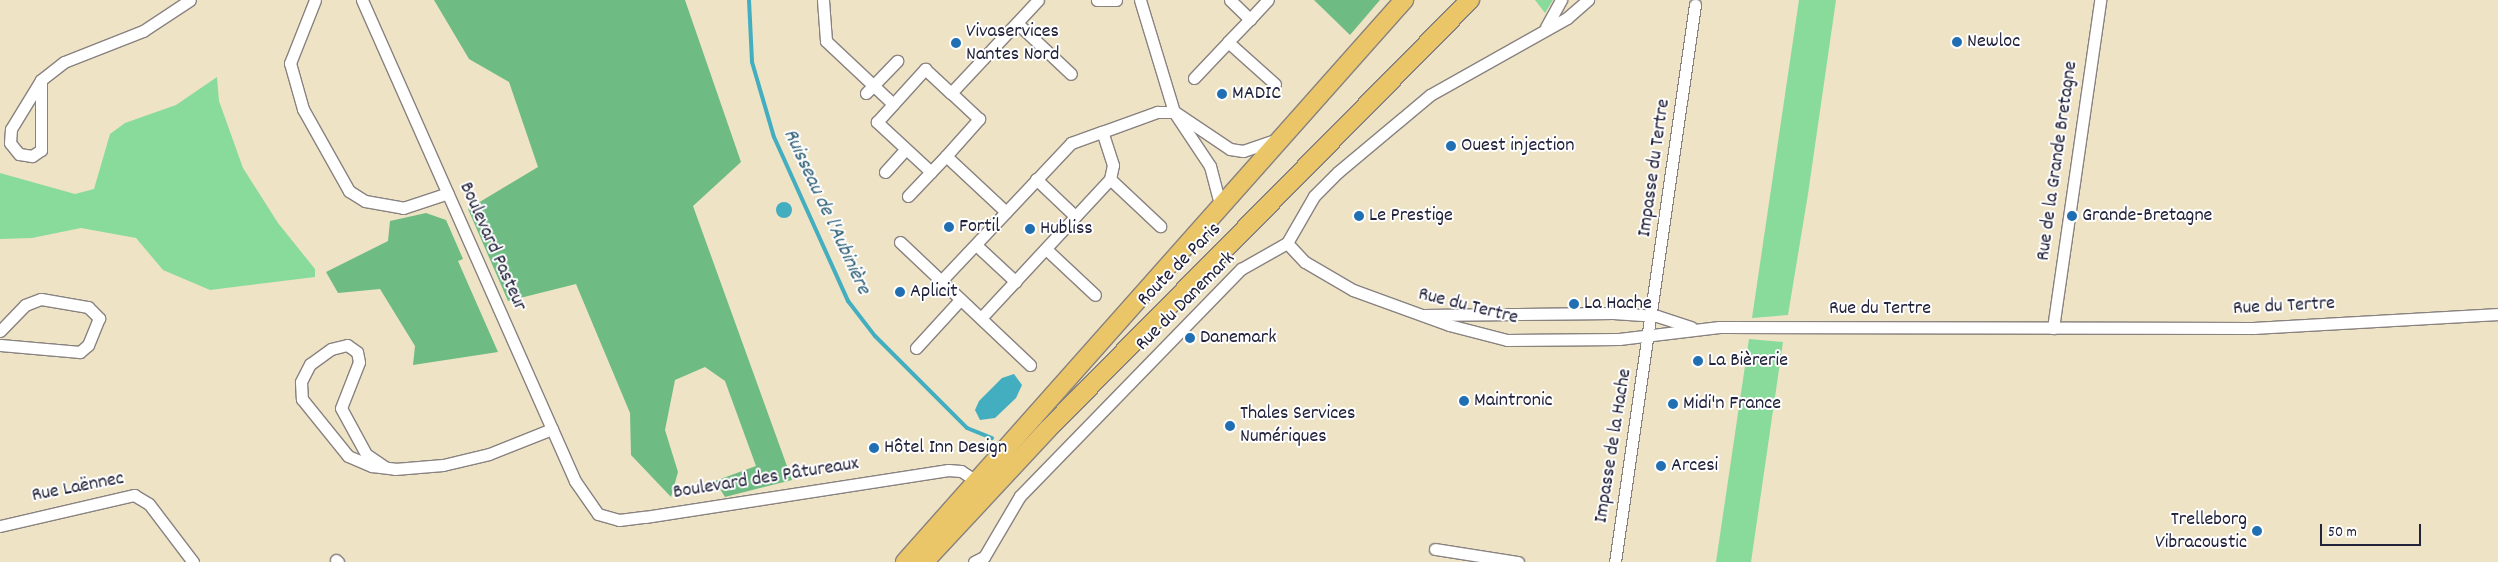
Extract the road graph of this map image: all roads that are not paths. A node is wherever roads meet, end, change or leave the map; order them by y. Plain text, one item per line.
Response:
1 (190, 0) edge
2 (315, 0) edge
3 (362, 0) edge
4 (823, 0) edge
5 (1038, 0) edge
6 (1097, 0) edge
7 (1116, 0) edge
8 (1140, 0) edge
9 (1230, 0) edge
10 (1268, 0) edge
11 (1404, 0) edge
12 (1454, 0) edge
13 (1470, 0) edge
14 (1561, 0) edge
15 (1588, 0) edge
16 (2100, 0) edge
17 (1695, 5) dead end
18 (1250, 18) junction
19 (1450, 20) junction
20 (1017, 23) junction
21 (1545, 28) junction
22 (1228, 42) junction
23 (897, 61) dead end
24 (1071, 74) dead end
25 (1194, 78) dead end
26 (41, 80) junction
27 (1275, 84) dead end
28 (870, 89) junction
29 (951, 93) junction
30 (893, 104) junction
31 (1174, 112) junction
32 (1102, 132) junction
33 (1282, 137) junction
34 (906, 149) junction
35 (946, 156) junction
36 (885, 172) dead end
37 (931, 172) junction
38 (1036, 179) junction
39 (1110, 179) junction
40 (448, 194) junction
41 (908, 196) dead end
42 (1220, 208) junction
43 (1006, 212) junction
44 (1075, 216) junction
45 (1160, 226) dead end
46 (900, 242) dead end
47 (1287, 242) junction
48 (976, 245) junction
49 (1046, 249) junction
50 (941, 281) junction
51 (1016, 282) junction
52 (1095, 295) dead end
53 (960, 300) junction
54 (2498, 314) edge
55 (1422, 315) junction
56 (1654, 316) junction
57 (981, 318) junction
58 (1694, 328) junction
59 (2053, 328) junction
60 (0, 331) edge
61 (1650, 335) junction
62 (0, 345) edge
63 (916, 348) dead end
64 (1030, 365) dead end
65 (552, 429) junction
66 (385, 467) junction
67 (978, 482) junction
68 (590, 507) joint
69 (0, 526) edge
70 (1435, 549) dead end
71 (982, 560) edge
72 (192, 562) edge
73 (905, 562) edge
74 (924, 562) edge
75 (1518, 562) edge
76 (1615, 562) edge

1 - 26 street
2 - 40 street
3 - 40 street, Boulevard Pasteur
4 - 28 street
5 - 20 street
6 - 7 street
8 - 31 street
9 - 18 street
10 - 18 street
11 - 33 main road, Route de Paris
12 - 19 main road
13 - 19 main road, Route de Paris
14 - 21 street
15 - 21 street, Rue du Danemark
16 - 59 street, Rue de la Grande Bretagne
17 - 56 street, Impasse du Tertre
18 - 22 street
19 - 74 main road, Route de Paris
20 - 24 street
20 - 29 street
21 - 47 street, Rue du Danemark
22 - 25 street
22 - 27 street
23 - 28 street
26 - 26 street
28 - 30 street
29 - 30 street
29 - 35 street
30 - 34 street
31 - 32 street
31 - 33 street
31 - 42 street
32 - 38 street
32 - 39 street
33 - 42 main road, Route de Paris
34 - 36 street
34 - 37 street
35 - 37 street
35 - 43 street
37 - 41 street
38 - 43 street
38 - 44 street
39 - 44 street
39 - 45 street
40 - 65 street, Boulevard Pasteur
42 - 67 main road, Route de Paris
43 - 48 street
44 - 49 street
46 - 50 street
47 - 55 street, Rue du Tertre
47 - 71 street, Rue du Danemark
48 - 50 street
48 - 51 street
49 - 51 street
49 - 52 street
50 - 53 street
51 - 57 street
53 - 57 street
53 - 63 street
54 - 59 street, Rue du Tertre
55 - 56 street
55 - 61 street, Rue du Tertre
56 - 58 street
56 - 61 street, Impasse du Tertre
57 - 64 street
58 - 59 street, Rue du Tertre
58 - 61 street, Rue du Tertre
60 - 62 street
61 - 76 street, Impasse de la Hache
65 - 66 street
65 - 68 street, Boulevard Pasteur
66 - 66 street
67 - 68 street, Boulevard des Pâtureaux
67 - 73 main road, Route de Paris
69 - 72 street, Rue Laënnec
70 - 75 street

